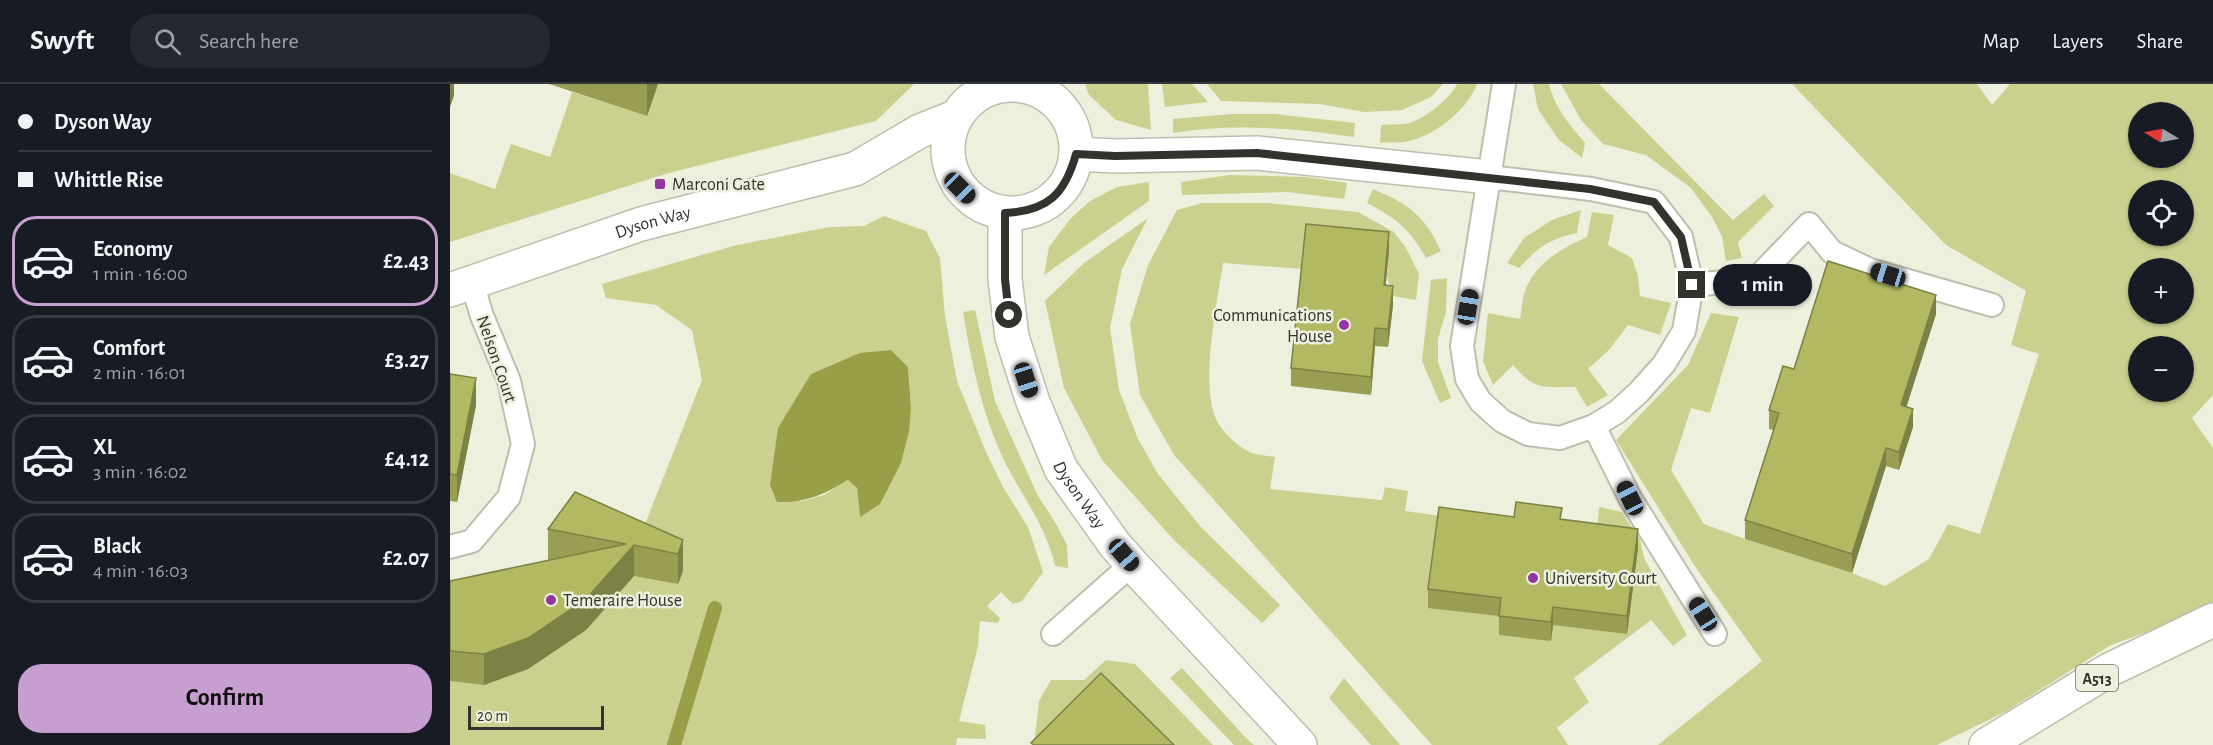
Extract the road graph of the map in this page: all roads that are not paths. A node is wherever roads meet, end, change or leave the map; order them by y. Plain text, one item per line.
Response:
1 (1021, 84) edge
2 (1504, 84) edge
3 (955, 117) junction
4 (1076, 154) junction
5 (1489, 177) junction
6 (1005, 213) junction
7 (1692, 285) junction
8 (461, 287) edge
9 (1992, 305) dead end
10 (1594, 426) junction
11 (450, 547) edge
12 (1132, 564) junction
13 (2213, 620) edge
14 (1715, 633) dead end
15 (1053, 634) dead end
16 (1300, 745) edge
17 (1986, 745) edge

1 - 3 main road
1 - 4 main road
2 - 5 lane
3 - 6 main road
3 - 8 main road, Dyson Way
4 - 5 main road
4 - 6 main road
5 - 7 lane
5 - 10 lane
6 - 12 main road, Dyson Way
7 - 9 lane
7 - 10 lane
8 - 11 lane, Nelson Court
10 - 14 lane
12 - 15 lane
12 - 16 main road, Dyson Way
13 - 17 main road, A513

